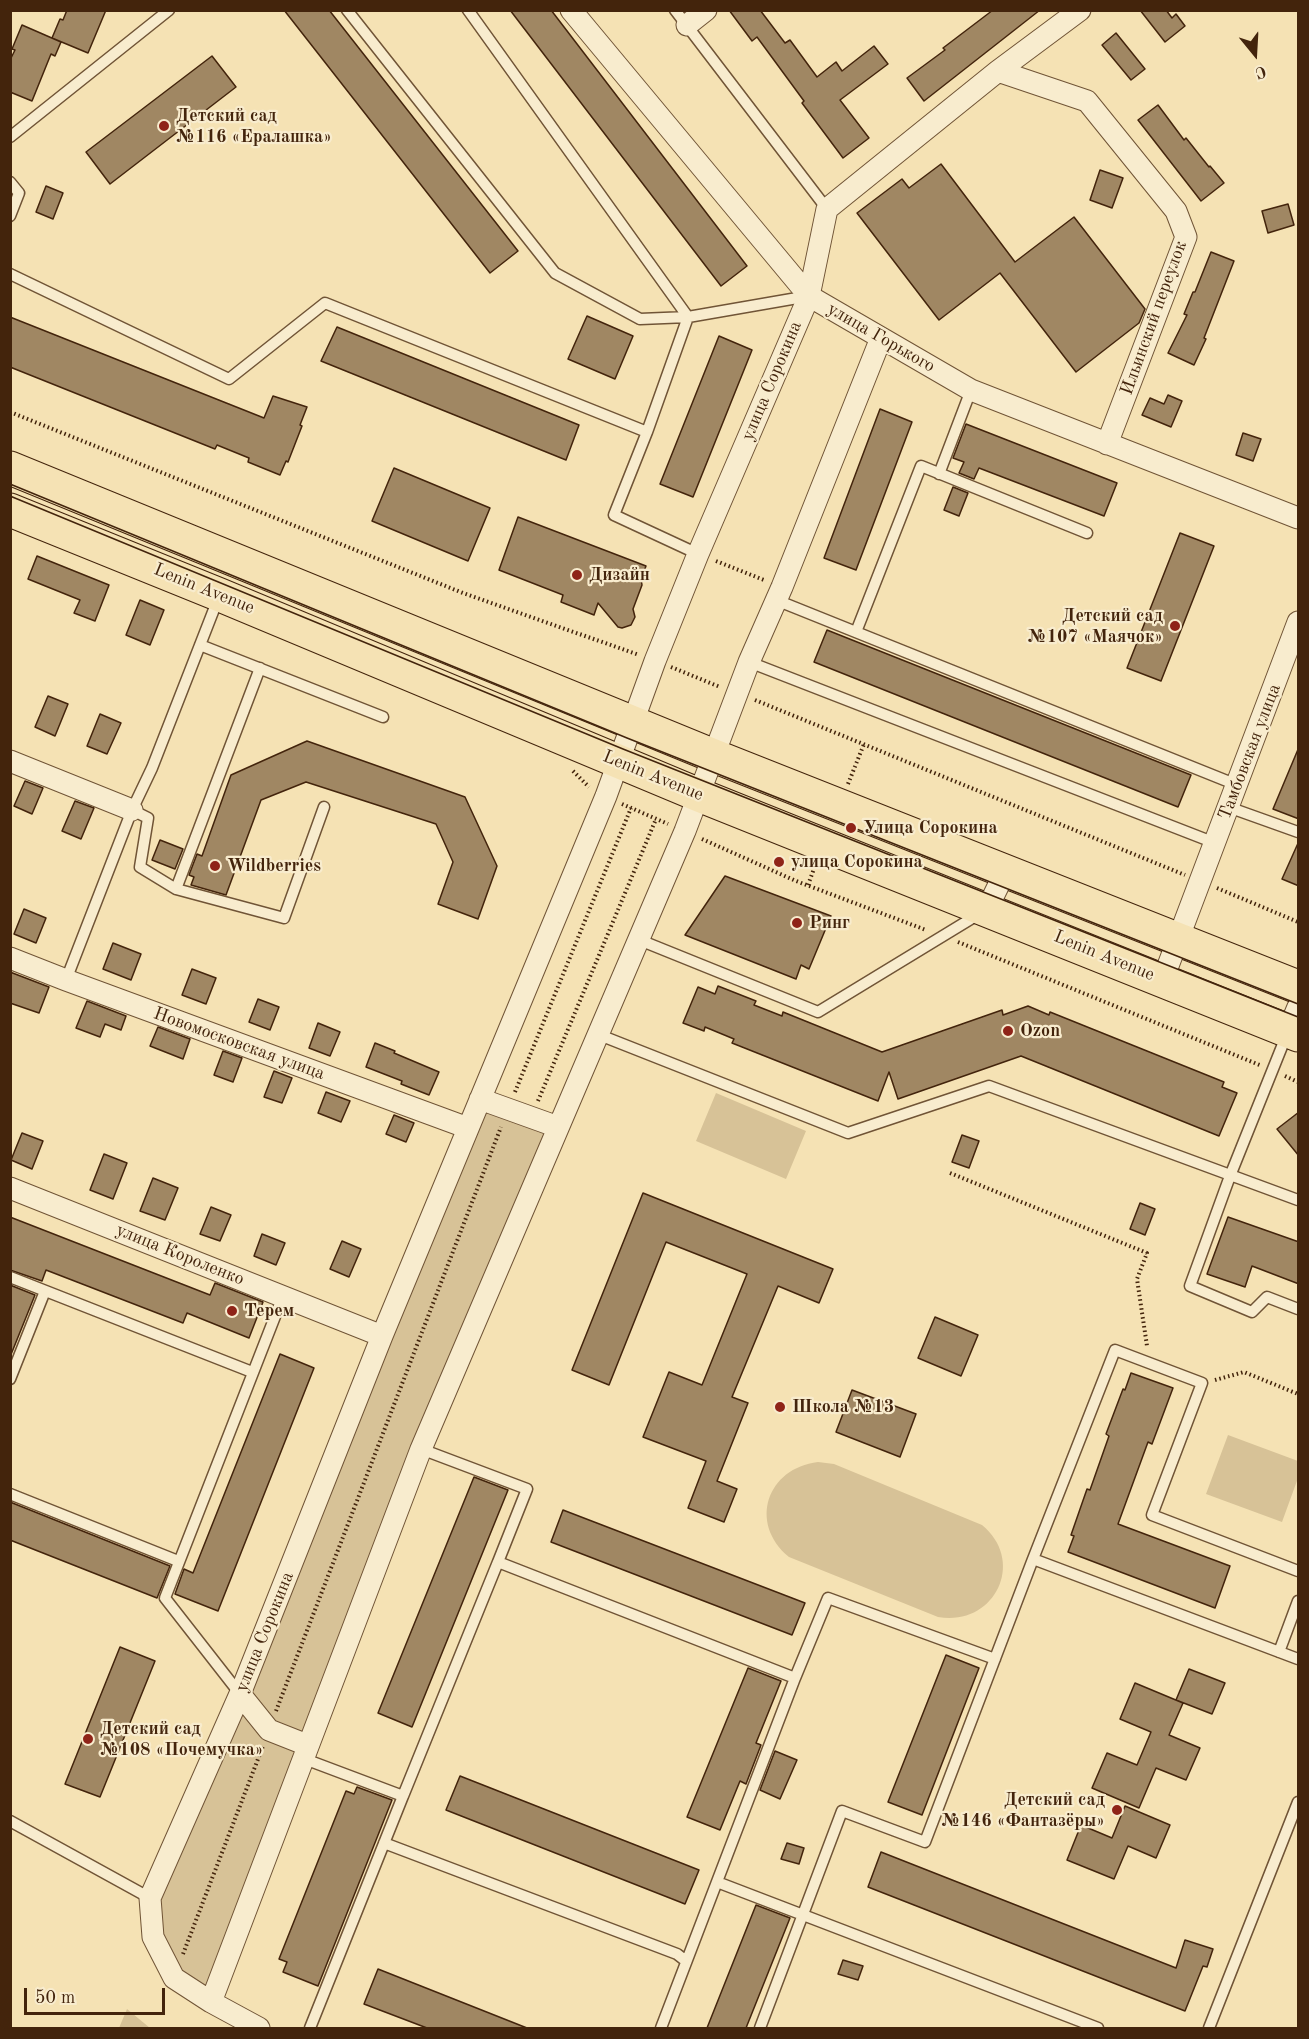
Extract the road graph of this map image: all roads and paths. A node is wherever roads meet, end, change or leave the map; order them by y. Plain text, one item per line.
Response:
1 (169, 10) edge
2 (347, 10) edge
3 (468, 10) edge
4 (571, 10) edge
5 (706, 10) edge
6 (1080, 10) edge
7 (681, 18) edge
8 (998, 71) junction
9 (10, 137) edge
10 (10, 182) edge
11 (827, 209) junction
12 (10, 216) edge
13 (10, 274) edge
14 (809, 296) junction
15 (688, 317) junction
16 (881, 338) junction
17 (970, 390) junction
18 (647, 432) junction
19 (1107, 444) junction
20 (10, 468) edge
21 (939, 474) junction
22 (10, 510) edge
23 (1299, 518) edge
24 (1087, 533) dead end
25 (698, 554) junction
26 (234, 560) junction
27 (779, 594) junction
28 (220, 595) junction
29 (1299, 622) edge
30 (856, 632) junction
31 (200, 645) junction
32 (749, 662) junction
33 (260, 668) junction
34 (383, 717) dead end
35 (632, 723) junction
36 (714, 756) junction
37 (10, 761) edge
38 (618, 762) junction
39 (1237, 785) junction
40 (699, 795) junction
41 (324, 807) dead end
42 (1228, 807) junction
43 (631, 808) dead end
44 (132, 810) junction
45 (656, 819) dead end
46 (1299, 832) edge
47 (1215, 843) junction
48 (1006, 870) junction
49 (176, 889) junction
50 (987, 909) junction
51 (1179, 938) junction
52 (638, 939) junction
53 (10, 958) edge
54 (1163, 979) junction
55 (66, 980) junction
56 (1299, 987) edge
57 (1295, 1024) edge
58 (597, 1034) junction
59 (480, 1099) junction
60 (508, 1109) junction
61 (531, 1118) junction
62 (558, 1127) junction
63 (468, 1128) junction
64 (950, 1173) dead end
65 (1230, 1176) junction
66 (10, 1188) edge
67 (1299, 1200) edge
68 (10, 1277) edge
69 (45, 1291) junction
70 (283, 1296) junction
71 (1299, 1309) edge
72 (382, 1336) junction
73 (1149, 1363) junction
74 (252, 1372) junction
75 (10, 1379) edge
76 (1202, 1383) junction
77 (1299, 1394) edge
78 (421, 1449) junction
79 (10, 1494) edge
80 (1033, 1559) junction
81 (178, 1561) junction
82 (498, 1562) junction
83 (1299, 1571) edge
84 (1299, 1601) edge
85 (1280, 1652) junction
86 (995, 1659) junction
87 (1299, 1659) edge
88 (795, 1678) junction
89 (240, 1695) junction
90 (269, 1730) junction
91 (305, 1751) junction
92 (403, 1796) junction
93 (1299, 1802) edge
94 (10, 1821) edge
95 (384, 1843) junction
96 (717, 1882) junction
97 (150, 1899) junction
98 (803, 1916) junction
99 (687, 1961) junction
100 (174, 1978) junction
101 (211, 2002) junction
102 (259, 2028) edge
103 (310, 2028) edge
104 (661, 2028) edge
105 (760, 2028) edge
106 (1098, 2028) edge
107 (1209, 2028) edge

1 - 9 lane
2 - 15 lane
3 - 15 lane
4 - 14 street, улица Горького
5 - 7 street
6 - 8 street
7 - 11 lane
8 - 11 street
8 - 19 street, Ильинский переулок
10 - 12 lane
11 - 14 street, улица Сорокина
13 - 18 lane
14 - 15 lane
14 - 16 street, улица Горького
14 - 25 street, улица Сорокина
15 - 18 lane
16 - 17 street, улица Горького
16 - 27 street
17 - 19 street, улица Горького
17 - 21 lane
18 - 25 lane
19 - 23 street, улица Горького
20 - 26 main road
21 - 24 lane
21 - 30 lane
22 - 28 main road, Lenin Avenue
25 - 27 path
25 - 35 street, улица Сорокина
26 - 28 street
26 - 35 main road
27 - 30 lane
27 - 32 street
28 - 31 lane
28 - 38 main road, Lenin Avenue
29 - 39 street, Тамбовская улица
30 - 39 lane
31 - 33 lane
31 - 44 lane
32 - 36 street
32 - 47 lane
33 - 34 lane
33 - 49 lane
35 - 36 main road
35 - 38 street, улица Сорокина
36 - 40 street
36 - 48 main road
37 - 44 street
38 - 40 main road, Lenin Avenue
38 - 59 street, улица Сорокина
39 - 42 street, Тамбовская улица
40 - 50 main road, Lenin Avenue
40 - 52 street
41 - 49 lane
42 - 46 lane
42 - 47 street, Тамбовская улица
43 - 60 path
44 - 49 lane
44 - 55 lane
45 - 61 path
47 - 51 street, Тамбовская улица
48 - 50 street
48 - 51 main road
50 - 52 lane
50 - 54 main road, Lenin Avenue
51 - 54 street, Тамбовская улица
51 - 56 main road
52 - 58 street
53 - 55 street, Новомосковская улица
54 - 57 main road, Lenin Avenue
55 - 63 street, Новомосковская улица
57 - 65 lane
58 - 62 street
58 - 65 lane
59 - 60 street
59 - 63 street, улица Сорокина
60 - 61 street
60 - 90 path
61 - 62 street
62 - 78 street
63 - 72 street, улица Сорокина
64 - 73 path
65 - 67 lane
65 - 71 lane
66 - 70 street, улица Короленко
68 - 69 lane
69 - 74 lane
69 - 75 lane
70 - 72 street, улица Короленко
70 - 74 lane
72 - 89 street, улица Сорокина
73 - 76 lane
73 - 80 lane
74 - 81 lane
76 - 77 path
76 - 83 lane
78 - 82 lane
78 - 91 street
79 - 81 lane
80 - 85 lane
80 - 86 lane
81 - 89 lane
82 - 88 lane
82 - 92 lane
84 - 85 lane
85 - 87 lane
86 - 88 lane
86 - 98 lane
88 - 96 lane
89 - 90 street
89 - 97 street, улица Сорокина
90 - 91 street
90 - 100 path
91 - 92 lane
91 - 101 street
92 - 95 lane
93 - 107 lane
94 - 97 lane
95 - 99 lane
95 - 103 lane
96 - 98 lane
96 - 99 lane
97 - 100 street, улица Сорокина
98 - 105 lane
98 - 106 lane
99 - 104 lane
100 - 101 street, улица Сорокина
101 - 102 street, улица Сорокина

